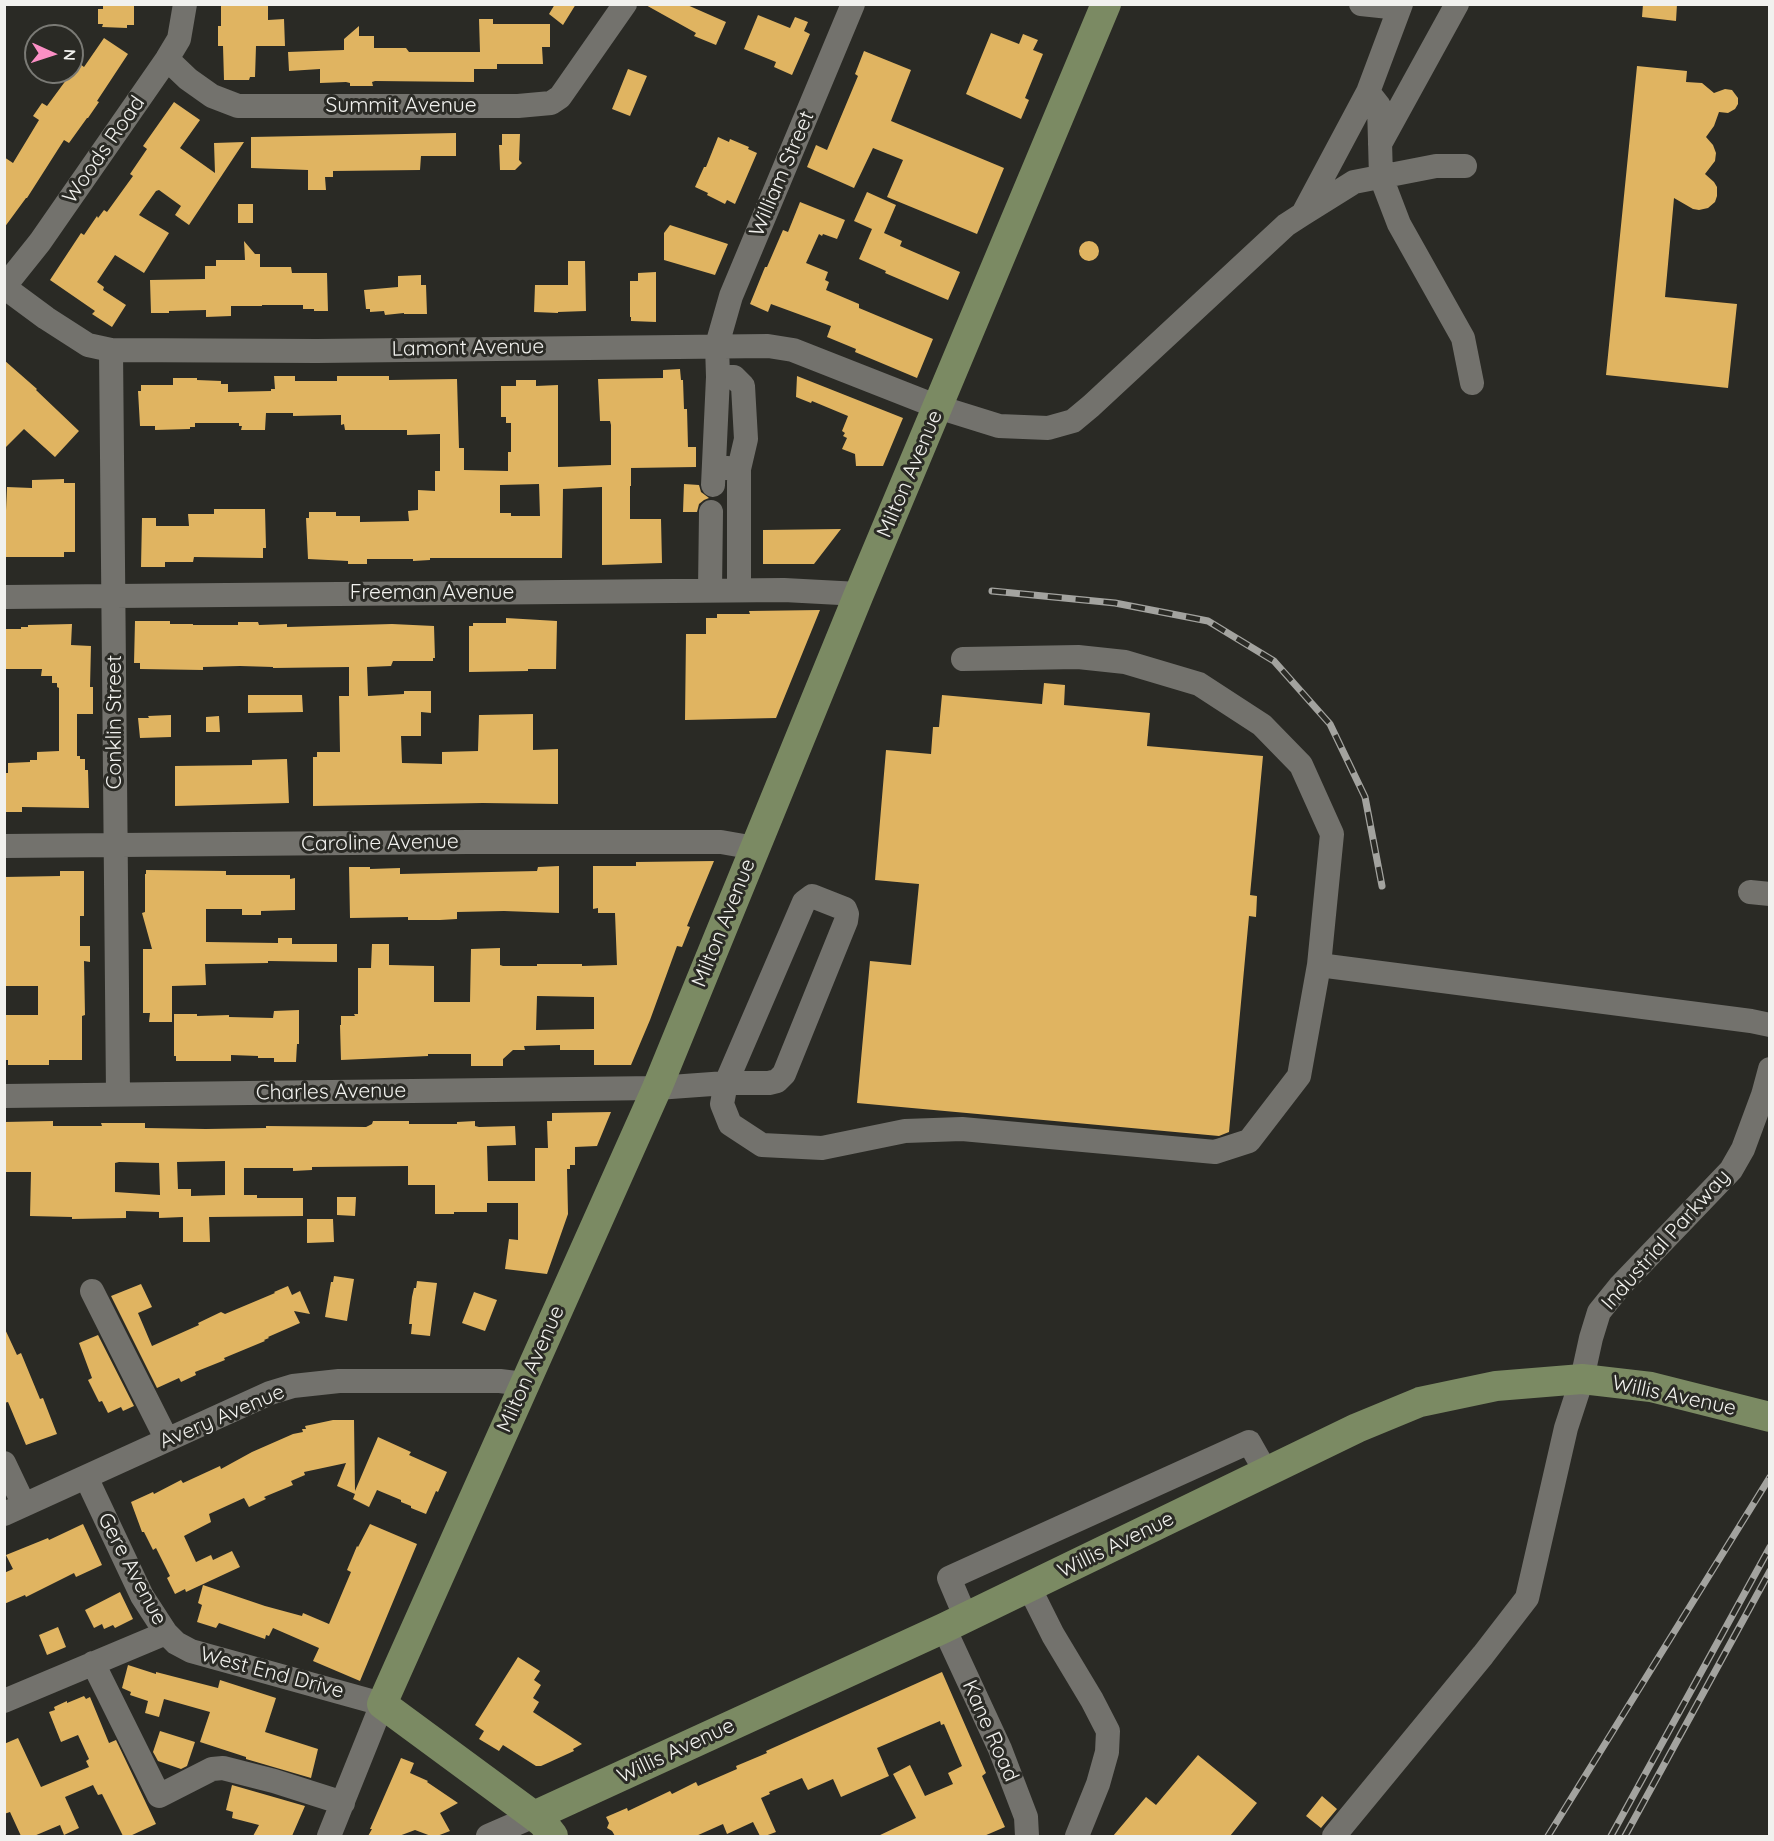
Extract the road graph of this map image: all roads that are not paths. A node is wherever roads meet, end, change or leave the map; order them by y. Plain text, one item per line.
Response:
1 (185, 4) edge
2 (625, 4) edge
3 (853, 4) edge
4 (1106, 4) edge
5 (1361, 4) edge
6 (1457, 4) edge
7 (1400, 6) edge
8 (167, 59) junction
9 (1368, 92) junction
10 (1380, 144) junction
11 (1465, 166) dead end
12 (1381, 177) junction
13 (1303, 214) junction
14 (4, 287) edge
15 (717, 345) junction
16 (111, 350) junction
17 (718, 377) junction
18 (1472, 382) dead end
19 (938, 408) junction
20 (740, 469) junction
21 (711, 512) dead end
22 (710, 590) junction
23 (739, 590) junction
24 (859, 594) junction
25 (114, 595) junction
26 (4, 597) edge
27 (963, 659) dead end
28 (116, 845) junction
29 (4, 846) edge
30 (755, 848) junction
31 (1319, 965) junction
32 (1770, 1025) edge
33 (1769, 1075) edge
34 (726, 1083) junction
35 (657, 1088) junction
36 (117, 1094) junction
37 (4, 1096) edge
38 (92, 1291) dead end
39 (1582, 1379) junction
40 (524, 1384) junction
41 (1770, 1417) edge
42 (167, 1440) junction
43 (4, 1463) edge
44 (1266, 1472) junction
45 (86, 1477) junction
46 (14, 1509) edge
47 (1029, 1587) junction
48 (955, 1623) junction
49 (166, 1633) junction
50 (93, 1663) junction
51 (4, 1701) edge
52 (382, 1704) junction
53 (343, 1803) junction
54 (543, 1826) edge
55 (329, 1836) edge
56 (488, 1836) edge
57 (1027, 1836) edge
58 (1077, 1836) edge
59 (1334, 1836) edge

1 - 8 street, Woods Road
2 - 8 street, Summit Avenue
3 - 15 street, William Street
4 - 19 main road, Milton Avenue
5 - 7 street
6 - 10 street
7 - 9 street
8 - 14 street, Woods Road
9 - 10 street
9 - 13 street
10 - 12 street
11 - 12 street, Lamont Avenue
12 - 13 street, Lamont Avenue
12 - 18 street
13 - 19 street, Lamont Avenue
14 - 16 street, Lamont Avenue
15 - 16 street, Lamont Avenue
15 - 17 street, William Street
15 - 19 street, Lamont Avenue
16 - 25 street, Conklin Street
17 - 20 street
17 - 20 street, William Street
19 - 24 main road, Milton Avenue
20 - 23 street
21 - 22 street
22 - 23 street, Freeman Avenue
22 - 25 street, Freeman Avenue
23 - 24 street, Freeman Avenue
24 - 30 main road, Milton Avenue
25 - 26 street, Freeman Avenue
25 - 28 street, Conklin Street
27 - 31 street
28 - 29 street, Caroline Avenue
28 - 30 street, Caroline Avenue
28 - 36 street, Conklin Street
30 - 35 main road, Milton Avenue
31 - 32 street
31 - 34 street
33 - 39 street, Industrial Parkway
34 - 34 street, Charles Avenue
34 - 35 street, Charles Avenue
35 - 36 street, Charles Avenue
35 - 40 main road, Milton Avenue
36 - 37 street, Charles Avenue
38 - 42 street
39 - 41 main road, Willis Avenue
39 - 44 main road, Willis Avenue
39 - 59 street, Industrial Parkway
40 - 42 street, Avery Avenue
40 - 52 main road, Milton Avenue
42 - 45 street, Avery Avenue
43 - 46 street
44 - 47 main road, Willis Avenue
44 - 48 street, Kane Road
45 - 46 street, Avery Avenue
45 - 49 street, Gere Avenue
47 - 48 main road, Willis Avenue
47 - 58 street
48 - 54 main road, Willis Avenue
48 - 57 street, Kane Road
49 - 50 street, Gere Avenue
49 - 52 street, West End Drive
50 - 51 street, Gere Avenue
50 - 53 street
52 - 53 street, Milton Avenue
52 - 54 main road
53 - 55 street, Milton Avenue
54 - 56 street, Willis Avenue

